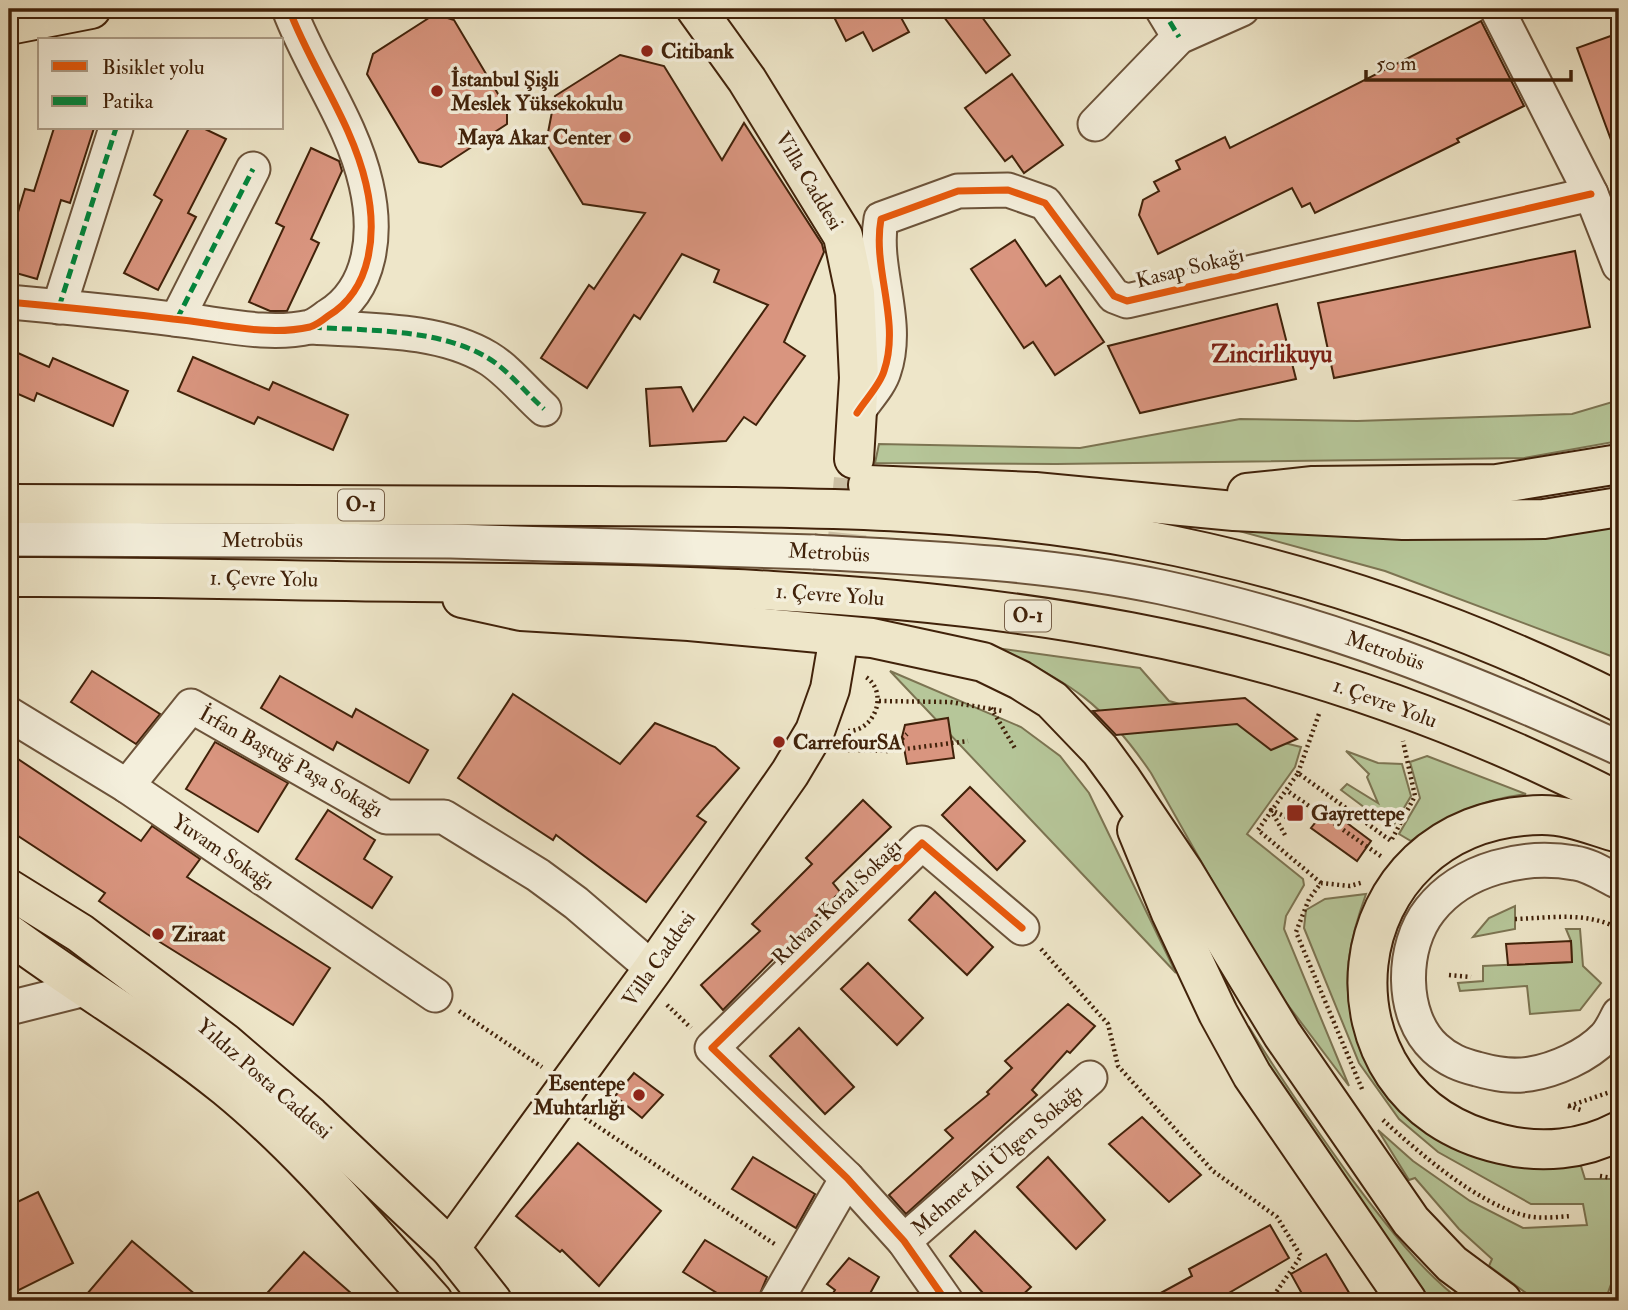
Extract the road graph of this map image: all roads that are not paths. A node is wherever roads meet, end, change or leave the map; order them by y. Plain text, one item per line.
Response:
1 (91, 9) edge
2 (289, 9) edge
3 (696, 9) edge
4 (1162, 9) edge
5 (1242, 9) edge
6 (1497, 9) edge
7 (9, 24) edge
8 (1179, 37) junction
9 (1095, 124) dead end
10 (115, 130) edge
11 (253, 169) dead end
12 (1591, 194) junction
13 (1619, 265) edge
14 (9, 302) edge
15 (59, 307) junction
16 (177, 319) junction
17 (312, 327) junction
18 (544, 409) dead end
19 (857, 412) junction
20 (854, 459) tunnel mouth
21 (1619, 464) edge
22 (9, 504) edge
23 (1180, 505) junction
24 (714, 507) junction
25 (1619, 507) edge
26 (9, 539) edge
27 (9, 578) edge
28 (407, 582) junction
29 (849, 665) tunnel mouth
30 (1619, 702) edge
31 (9, 714) edge
32 (1619, 748) edge
33 (127, 786) junction
34 (1129, 794) junction
35 (1619, 803) edge
36 (1619, 833) edge
37 (1619, 882) edge
38 (9, 889) edge
39 (1022, 928) road end
40 (9, 934) edge
41 (659, 986) junction
42 (89, 988) junction
43 (435, 995) road end
44 (9, 1008) edge
45 (1619, 1014) edge
46 (1090, 1078) dead end
47 (1619, 1131) edge
48 (847, 1178) junction
49 (350, 1206) junction
50 (904, 1241) junction
51 (450, 1248) junction
52 (433, 1301) edge
53 (466, 1301) edge
54 (492, 1301) edge
55 (776, 1301) edge
56 (946, 1301) edge
57 (1407, 1301) edge
58 (1502, 1301) edge

1 - 7 main road
2 - 17 street
3 - 19 main road, Villa Caddesi
4 - 8 street
5 - 8 street
6 - 12 street
8 - 9 street
10 - 15 street
11 - 16 street
12 - 13 street
12 - 19 street, Kasap Sokağı
14 - 15 street
15 - 16 street
16 - 17 street
17 - 18 street
19 - 20 main road, Villa Caddesi
21 - 23 main road
22 - 24 main road, O-1
23 - 24 main road
23 - 25 main road
24 - 30 main road, O-1
26 - 32 street, Metrobüs, bridge
27 - 28 main road, 1. Çevre Yolu / O-1
28 - 34 main road
28 - 35 main road, 1. Çevre Yolu / O-1
29 - 41 main road, Villa Caddesi
31 - 33 street, Yuvam Sokağı
33 - 41 street, İrfan Baştuğ Paşa Sokağı
33 - 43 street, Yuvam Sokağı
34 - 57 main road
34 - 58 main road
36 - 47 main road
37 - 45 street
38 - 51 main road, Yıldız Posta Caddesi
39 - 48 street, Rıdvan Koral Sokağı
40 - 42 main road, Yıldız Posta Caddesi
41 - 51 main road, Villa Caddesi
42 - 44 street
42 - 49 main road, Yıldız Posta Caddesi
46 - 50 street, Mehmet Ali Ülgen Sokağı
48 - 50 street
48 - 55 street
49 - 51 main road
49 - 52 main road, Yıldız Posta Caddesi
50 - 56 street
51 - 53 main road
51 - 54 main road, Yıldız Posta Caddesi

